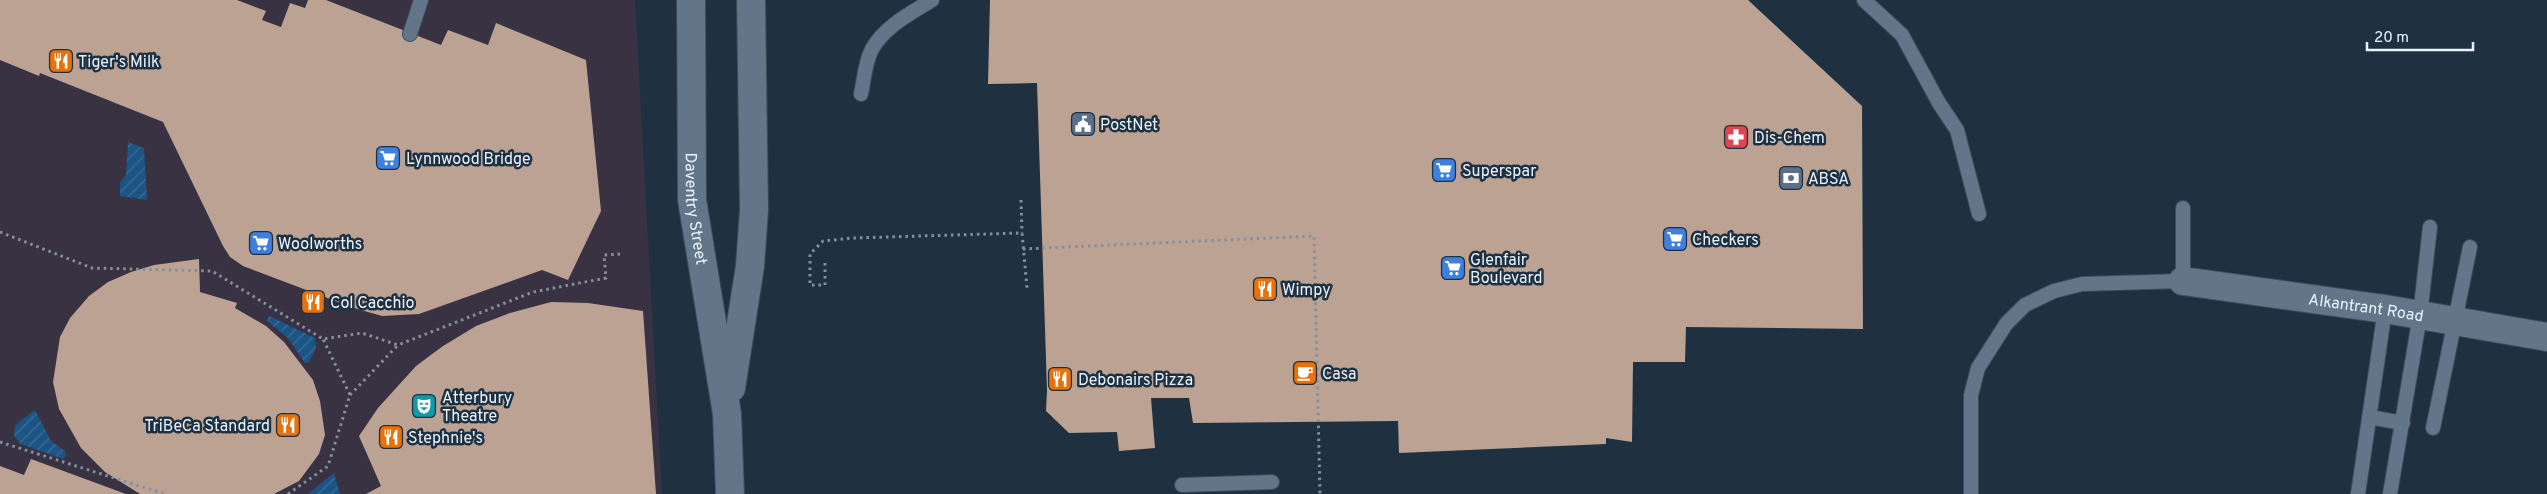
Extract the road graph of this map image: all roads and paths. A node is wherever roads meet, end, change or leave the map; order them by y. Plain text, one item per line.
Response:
1 (421, 0) edge
2 (691, 0) edge
3 (751, 0) edge
4 (932, 0) edge
5 (1864, 0) edge
6 (410, 34) dead end
7 (861, 94) dead end
8 (1021, 200) dead end
9 (2183, 208) dead end
10 (1979, 214) dead end
11 (2430, 227) dead end
12 (0, 232) edge
13 (1022, 233) junction
14 (2470, 246) dead end
15 (1023, 249) junction
16 (620, 254) dead end
17 (825, 263) dead end
18 (2184, 281) junction
19 (1027, 288) dead end
20 (2385, 309) junction
21 (2420, 315) junction
22 (2455, 321) junction
23 (2547, 337) edge
24 (323, 339) junction
25 (398, 346) junction
26 (350, 395) junction
27 (727, 414) junction
28 (2369, 417) junction
29 (2403, 423) junction
30 (2433, 428) dead end
31 (0, 442) edge
32 (1272, 482) dead end
33 (1182, 485) dead end
34 (165, 494) edge
35 (288, 494) edge
36 (730, 494) edge
37 (1320, 494) edge
38 (1971, 494) edge
39 (2358, 494) edge
40 (2390, 494) edge

1 - 6 lane
2 - 27 street, Daventry Street
3 - 27 street, Daventry Street
4 - 7 lane
5 - 10 lane
8 - 13 path
9 - 18 lane
11 - 21 lane
12 - 24 path
13 - 15 path
13 - 17 path
14 - 22 lane
15 - 19 path
15 - 37 path
16 - 25 path
18 - 20 street, Alkantrant Road
18 - 38 lane
20 - 21 street, Alkantrant Road
20 - 28 lane
21 - 22 street, Alkantrant Road
21 - 29 lane
22 - 23 street, Alkantrant Road
22 - 30 lane
24 - 25 path
24 - 26 path
25 - 26 path
26 - 35 path
27 - 36 street, Daventry Street
28 - 29 lane
28 - 39 lane
29 - 40 lane
31 - 34 path
32 - 33 lane

